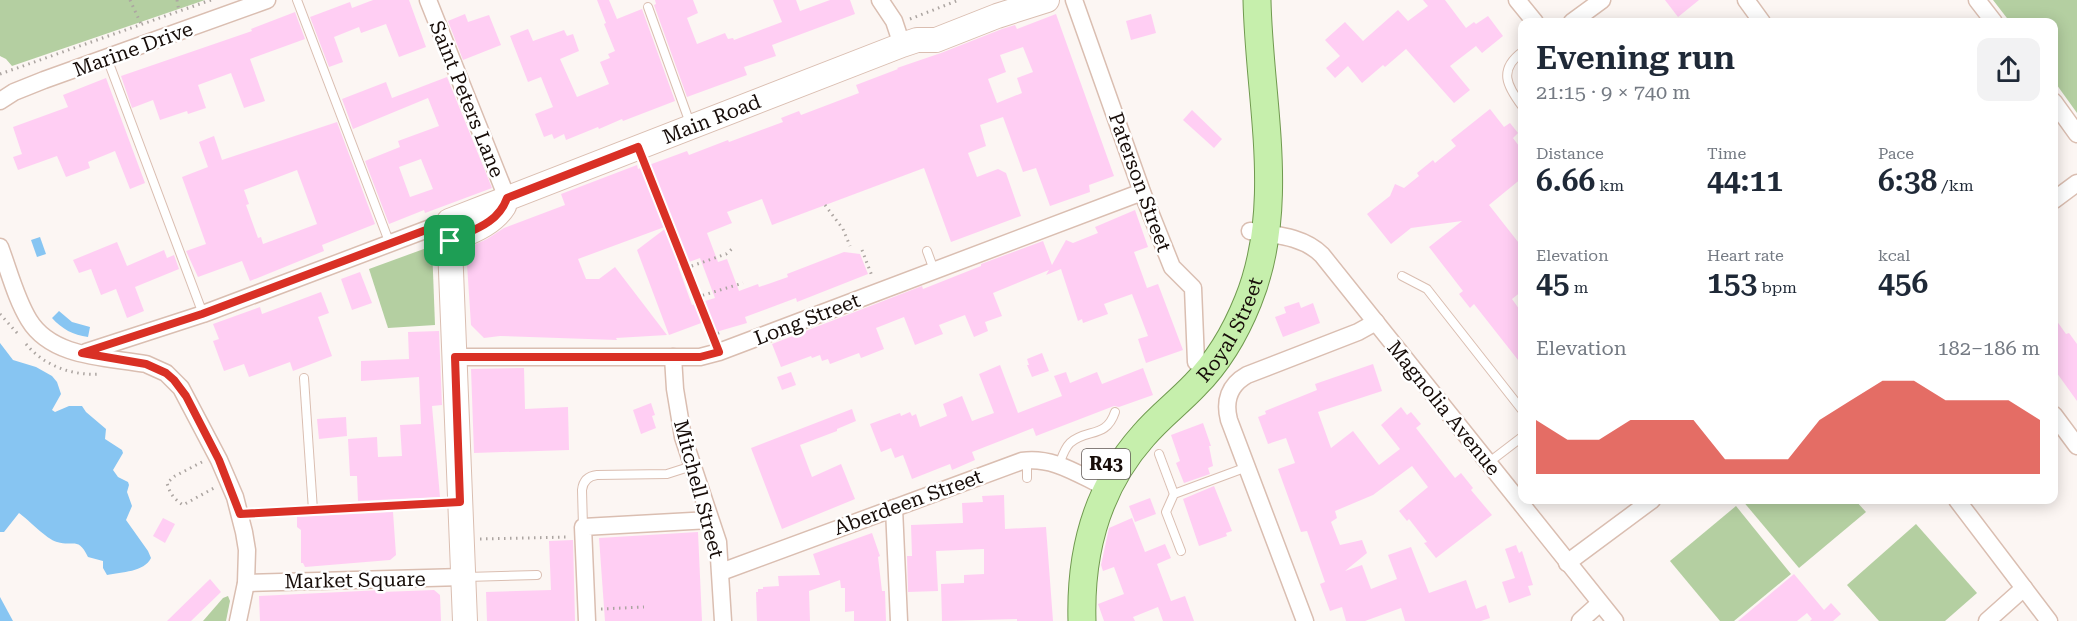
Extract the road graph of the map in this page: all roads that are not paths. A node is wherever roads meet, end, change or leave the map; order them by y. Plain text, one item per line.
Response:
1 (267, 0) edge
2 (297, 0) edge
3 (428, 0) edge
4 (880, 0) edge
5 (890, 0) edge
6 (1001, 0) edge
7 (1047, 0) edge
8 (1074, 0) edge
9 (1243, 0) edge
10 (1257, 0) edge
11 (1517, 0) edge
12 (1602, 0) edge
13 (1746, 0) edge
14 (1977, 0) edge
15 (648, 7) dead end
16 (1531, 18) edge
17 (1577, 18) edge
18 (1759, 18) edge
19 (1991, 18) edge
20 (902, 33) junction
21 (1518, 56) edge
22 (107, 58) junction
23 (0, 101) edge
24 (1518, 101) edge
25 (2058, 108) edge
26 (692, 126) junction
27 (2077, 134) edge
28 (2077, 183) edge
29 (1142, 192) junction
30 (2058, 197) edge
31 (507, 198) junction
32 (450, 231) junction
33 (1259, 233) junction
34 (390, 244) junction
35 (0, 247) edge
36 (927, 251) dead end
37 (934, 270) junction
38 (1402, 276) dead end
39 (202, 314) junction
40 (1376, 322) junction
41 (156, 329) junction
42 (82, 353) junction
43 (455, 357) junction
44 (673, 357) junction
45 (1196, 362) junction
46 (146, 364) junction
47 (304, 378) dead end
48 (1518, 405) edge
49 (1115, 412) dead end
50 (2058, 420) edge
51 (1518, 439) edge
52 (2077, 446) edge
53 (1159, 454) dead end
54 (1026, 460) junction
55 (1488, 464) junction
56 (1059, 465) junction
57 (692, 466) junction
58 (1247, 467) junction
59 (1027, 478) dead end
60 (1095, 482) junction
61 (1174, 495) junction
62 (460, 502) junction
63 (1518, 502) edge
64 (1520, 504) edge
65 (1647, 504) edge
66 (1960, 504) edge
67 (894, 507) junction
68 (313, 510) junction
69 (240, 514) junction
70 (710, 520) junction
71 (583, 532) junction
72 (1181, 551) dead end
73 (1567, 563) junction
74 (721, 572) junction
75 (537, 575) dead end
76 (463, 577) junction
77 (246, 583) junction
78 (2024, 588) junction
79 (1600, 603) junction
80 (587, 615) edge
81 (238, 621) edge
82 (465, 621) edge
83 (723, 621) edge
84 (899, 621) edge
85 (1064, 621) edge
86 (1082, 621) edge
87 (1305, 621) edge
88 (1580, 621) edge
89 (1615, 621) edge
90 (1987, 621) edge
91 (2049, 621) edge

1 - 22 street, Marine Drive
2 - 34 lane
3 - 31 street, Saint Peters Lane
4 - 20 street
5 - 20 street
6 - 20 main road, Main Road
7 - 20 main road, Main Road
8 - 29 street, Paterson Street
9 - 33 main road, Royal Street / R43
10 - 33 main road, Royal Street / R43
11 - 16 street
12 - 17 street
13 - 18 street
14 - 19 street
15 - 26 lane
20 - 26 main road, Main Road
21 - 24 lane
22 - 23 street, Marine Drive
22 - 39 lane
25 - 27 street
26 - 31 main road, Main Road
28 - 30 street
29 - 37 street, Long Street
29 - 45 street, Paterson Street
31 - 32 main road
32 - 34 street
32 - 43 main road
33 - 40 street, Magnolia Avenue
33 - 45 main road, Royal Street / R43
33 - 86 main road, Royal Street / R43
34 - 39 street
35 - 42 street
36 - 37 lane
37 - 44 street, Long Street
38 - 48 lane
39 - 41 street
40 - 55 street, Magnolia Avenue
40 - 58 street
41 - 42 street
41 - 46 street
42 - 46 street
43 - 44 street, Long Street
43 - 62 main road
44 - 57 street, Mitchell Street
45 - 60 main road, Royal Street / R43
46 - 69 street
47 - 68 lane
49 - 56 lane
50 - 52 street
51 - 55 lane
53 - 61 lane
54 - 56 street, Aberdeen Street
54 - 59 lane
54 - 67 street, Aberdeen Street
55 - 63 street, Magnolia Avenue
56 - 60 street, Aberdeen Street
57 - 70 street, Mitchell Street
57 - 71 lane
58 - 61 lane
58 - 87 street
60 - 85 main road, Royal Street / R43
61 - 72 lane
62 - 68 lane
62 - 76 main road
64 - 73 street, Magnolia Avenue
65 - 73 street
66 - 78 street
67 - 74 street, Aberdeen Street
67 - 84 street
68 - 69 lane
69 - 77 street
70 - 71 street
70 - 74 street, Mitchell Street
71 - 80 street
73 - 79 street, Magnolia Avenue
74 - 83 street, Mitchell Street
75 - 76 lane
76 - 77 street, Market Square
76 - 82 main road
77 - 81 street
78 - 90 street
78 - 91 street
79 - 88 street
79 - 89 street, Magnolia Avenue

